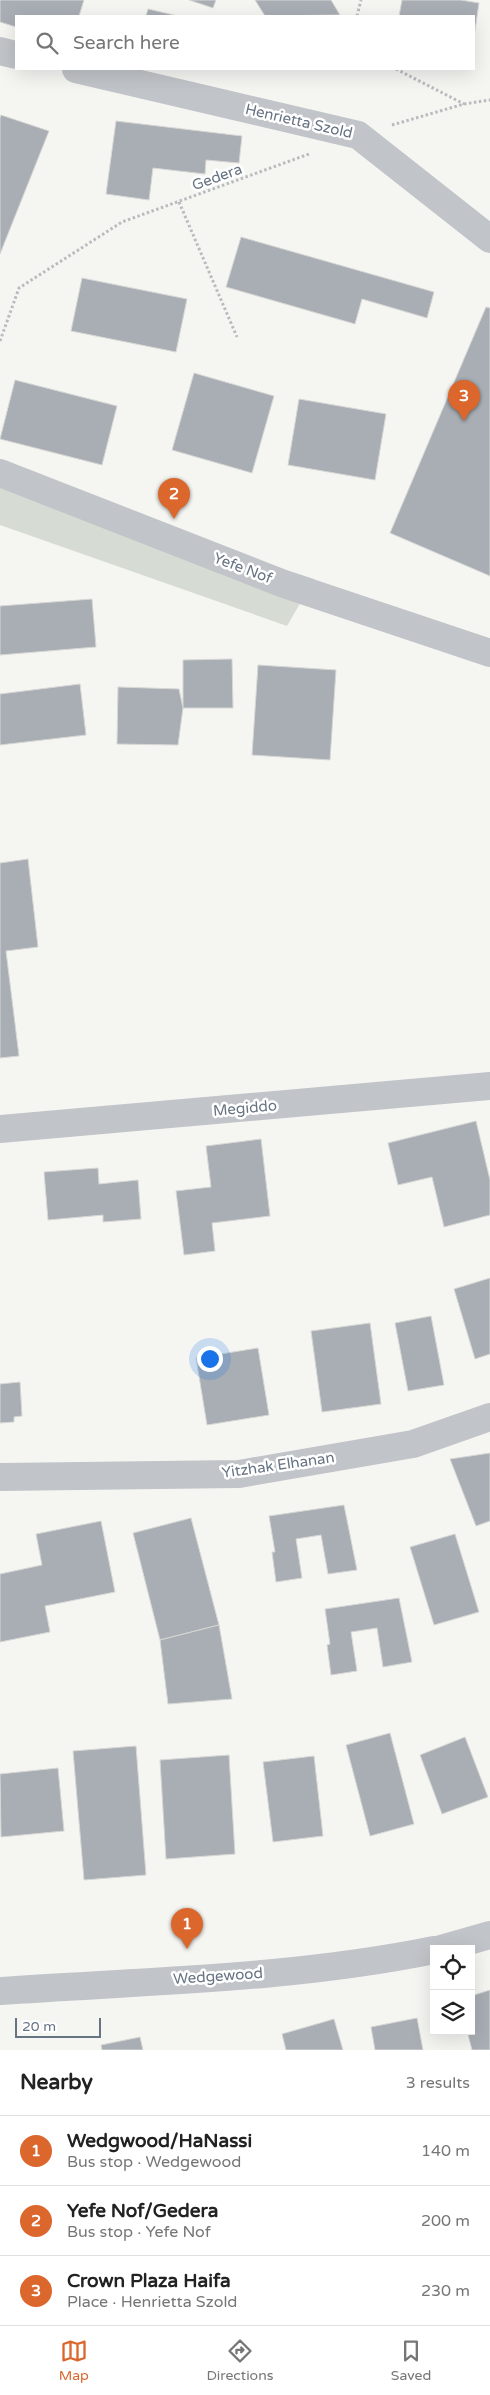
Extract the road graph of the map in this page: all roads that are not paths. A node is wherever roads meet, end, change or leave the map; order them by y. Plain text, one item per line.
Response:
1 (0, 51) edge
2 (15, 55) edge
3 (80, 70) edge
4 (490, 239) edge
5 (0, 473) edge
6 (490, 653) edge
7 (490, 1086) edge
8 (0, 1130) edge
9 (490, 1417) edge
10 (0, 1476) edge
11 (490, 1935) edge
12 (455, 1945) edge
13 (430, 1951) edge
14 (0, 1991) edge

1 - 2 street
3 - 4 street, Henrietta Szold
5 - 6 street, Yefe Nof
7 - 8 street, Megiddo
9 - 10 street, Yitzhak Elhanan
11 - 12 street
13 - 14 street, Wedgewood

